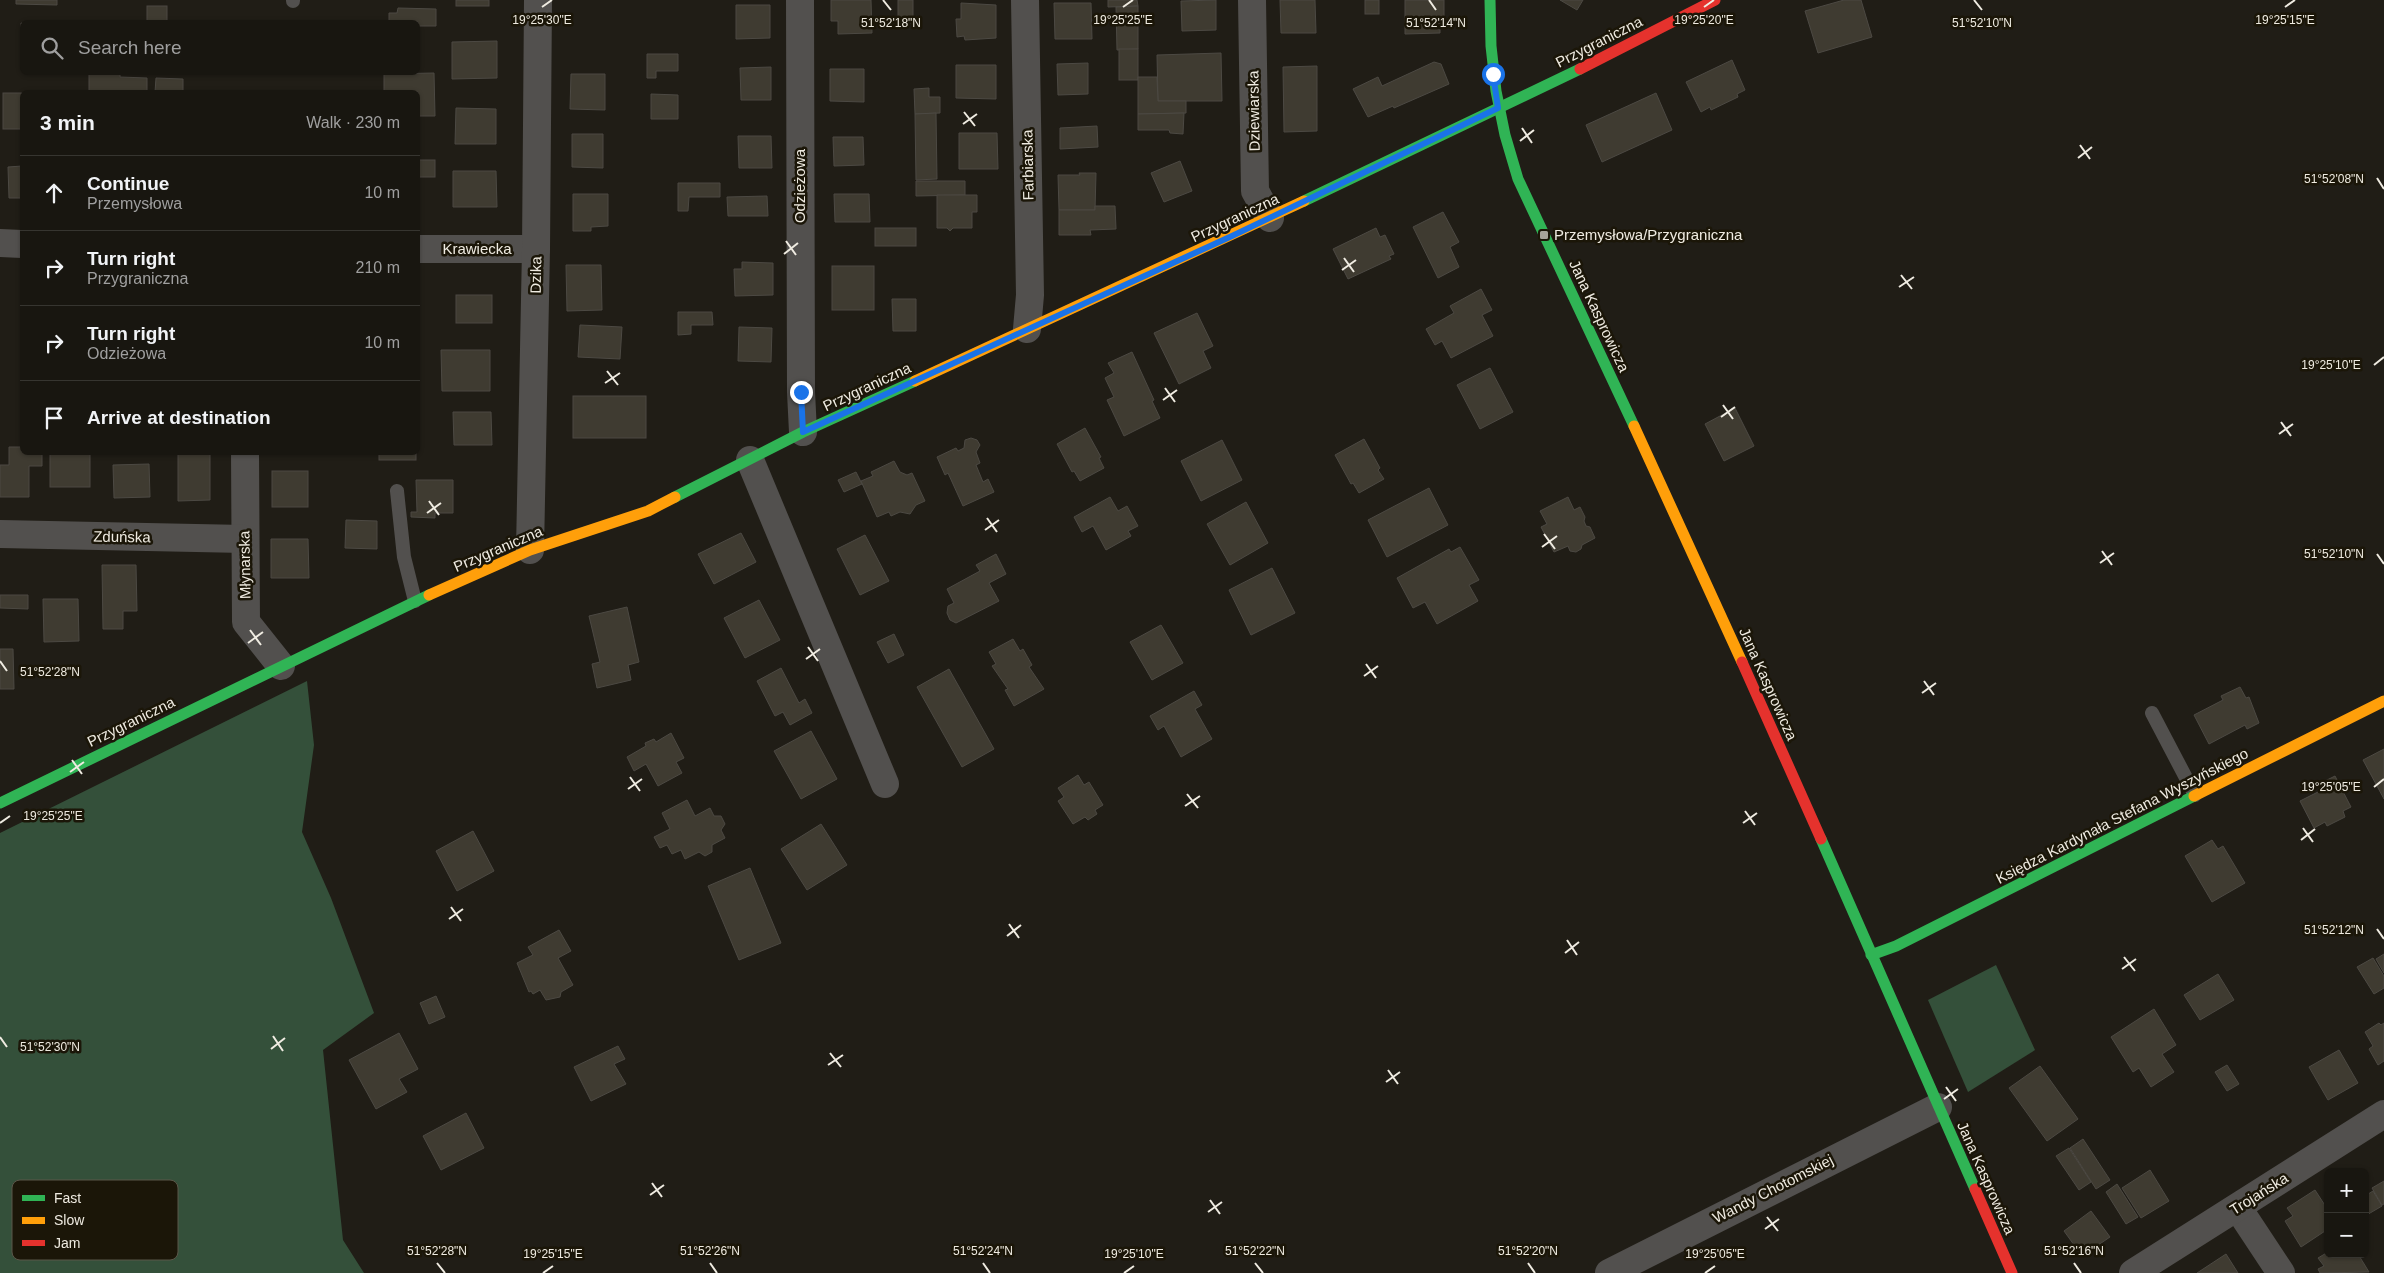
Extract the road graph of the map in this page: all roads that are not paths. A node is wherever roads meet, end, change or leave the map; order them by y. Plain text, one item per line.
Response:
1 (538, 0) edge
2 (800, 0) edge
3 (1025, 0) edge
4 (1252, 0) edge
5 (1490, 0) edge
6 (1715, 0) edge
7 (1498, 108) junction
8 (1270, 218) junction
9 (0, 243) edge
10 (20, 244) edge
11 (420, 249) edge
12 (536, 249) junction
13 (1027, 329) junction
14 (803, 432) junction
15 (245, 455) edge
16 (750, 460) junction
17 (397, 491) dead end
18 (0, 534) edge
19 (245, 539) junction
20 (530, 550) junction
21 (416, 601) junction
22 (281, 666) junction
23 (2384, 701) edge
24 (2152, 712) dead end
25 (885, 784) dead end
26 (2195, 795) junction
27 (0, 803) edge
28 (1871, 955) junction
29 (1938, 1107) junction
30 (2384, 1114) edge
31 (2238, 1208) junction
32 (1609, 1273) edge
33 (2012, 1273) edge
34 (2133, 1273) edge
35 (2281, 1273) edge

1 - 12 street, Dzika
2 - 14 street, Odzieżowa
3 - 13 street, Farbiarska
4 - 8 street, Dziewiarska
5 - 7 street, Jana Kasprowicza
6 - 7 street, Przygraniczna
7 - 8 street, Przygraniczna
7 - 28 street, Jana Kasprowicza
8 - 13 street, Przygraniczna
9 - 10 street
11 - 12 street, Krawiecka
12 - 20 street, Dzika
13 - 14 street, Przygraniczna
14 - 16 street, Przygraniczna
15 - 19 street, Młynarska
16 - 20 street, Przygraniczna
16 - 25 street
17 - 21 lane
18 - 19 street, Zduńska
19 - 22 street, Młynarska
20 - 21 street, Przygraniczna
21 - 22 street, Przygraniczna
22 - 27 street, Przygraniczna
23 - 26 street, Księdza Kardynała Stefana Wyszyńskiego
24 - 26 lane
26 - 28 street, Księdza Kardynała Stefana Wyszyńskiego
28 - 29 street, Jana Kasprowicza
29 - 32 street, Wandy Chotomskiej
29 - 33 street, Jana Kasprowicza
30 - 31 street, Trojańska
31 - 34 street, Trojańska
31 - 35 street

